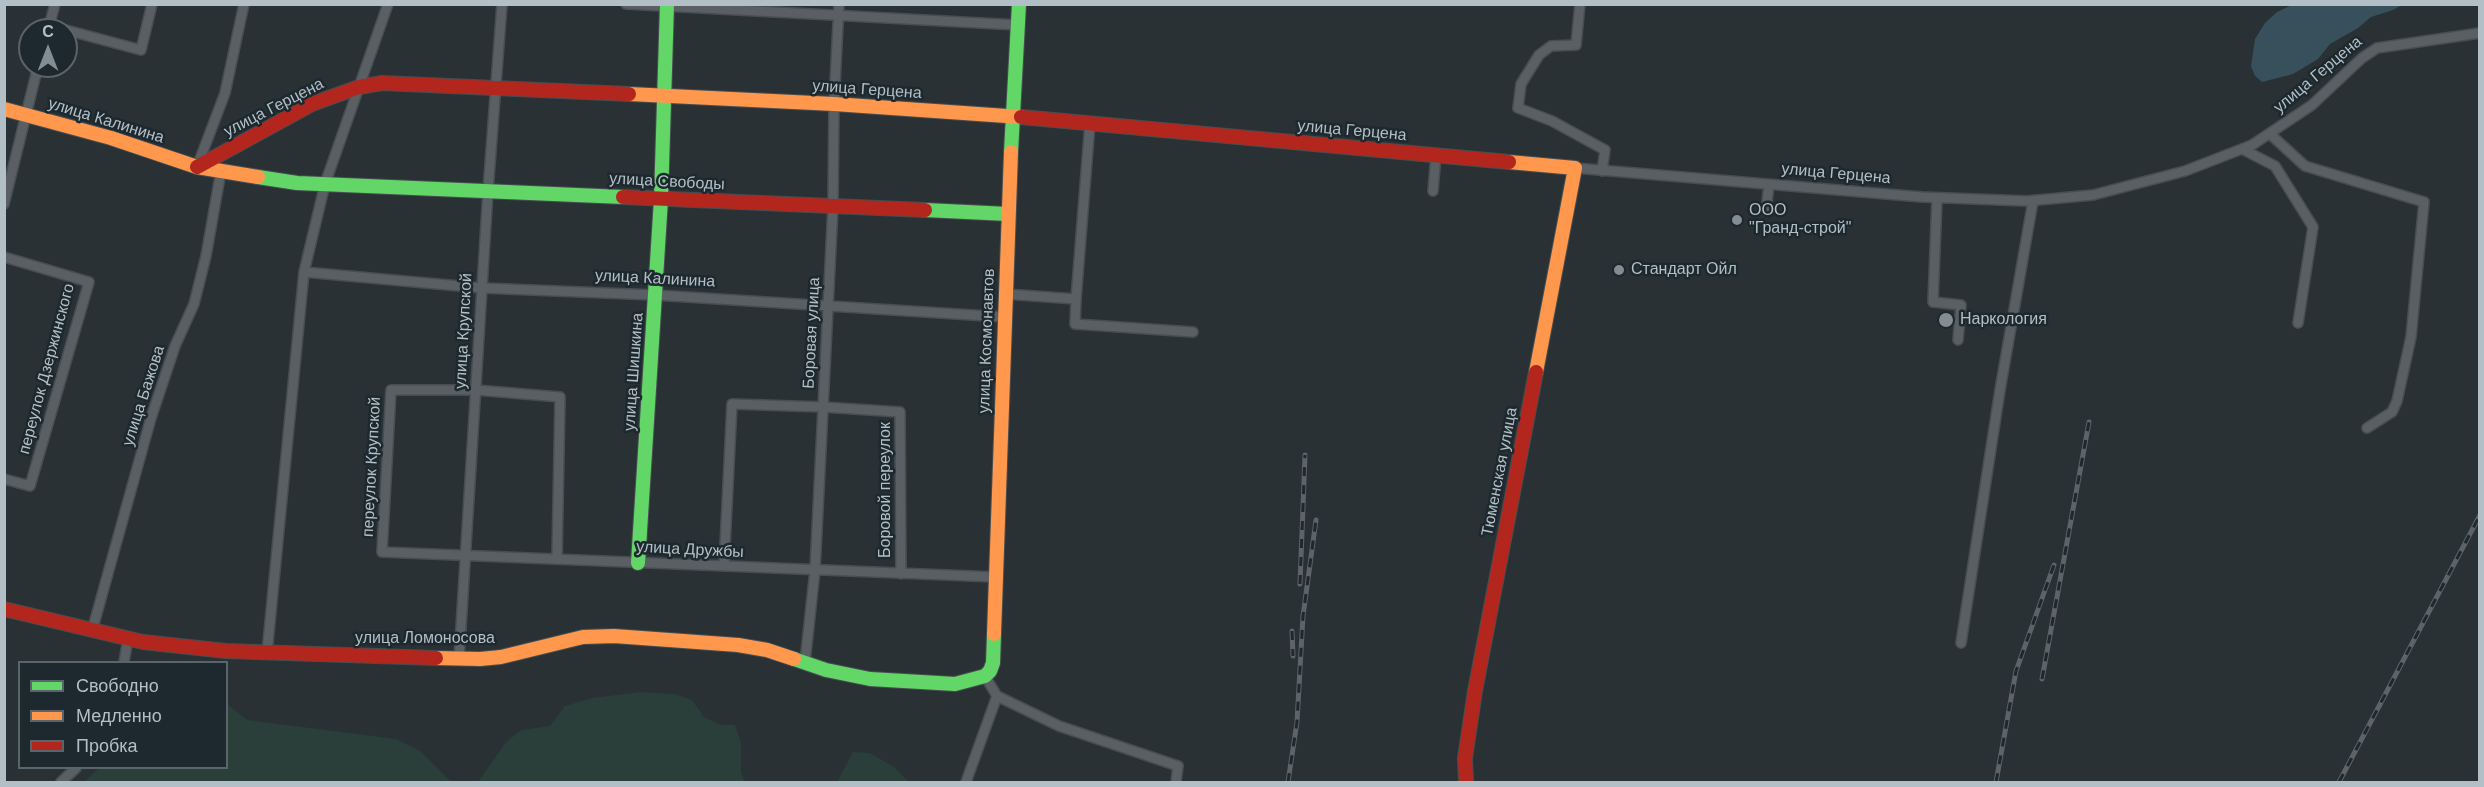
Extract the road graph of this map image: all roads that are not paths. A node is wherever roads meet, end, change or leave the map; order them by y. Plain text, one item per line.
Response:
1 (152, 4) edge
2 (244, 4) edge
3 (388, 4) edge
4 (502, 4) edge
5 (626, 4) edge
6 (839, 4) edge
7 (1019, 4) edge
8 (1580, 4) edge
9 (667, 6) edge
10 (838, 18) junction
11 (1018, 25) junction
12 (78, 33) edge
13 (2480, 33) edge
14 (35, 78) edge
15 (359, 87) junction
16 (496, 88) junction
17 (664, 96) junction
18 (834, 104) junction
19 (4, 109) edge
20 (25, 114) junction
21 (1012, 116) junction
22 (1090, 123) junction
23 (2270, 134) junction
24 (2242, 149) junction
25 (1436, 155) junction
26 (197, 167) junction
27 (1575, 168) junction
28 (221, 171) junction
29 (1602, 171) junction
30 (325, 184) junction
31 (1769, 184) junction
32 (488, 191) junction
33 (1433, 191) dead end
34 (661, 198) junction
35 (1937, 198) junction
36 (2033, 201) junction
37 (4, 204) edge
38 (833, 206) junction
39 (1766, 211) dead end
40 (1008, 214) junction
41 (4, 257) edge
42 (304, 272) junction
43 (482, 288) junction
44 (1005, 294) junction
45 (655, 295) junction
46 (1076, 298) junction
47 (828, 305) junction
48 (1004, 317) junction
49 (2298, 323) dead end
50 (1193, 332) dead end
51 (1958, 340) dead end
52 (476, 390) junction
53 (823, 407) junction
54 (2367, 428) dead end
55 (4, 479) edge
56 (382, 552) joint
57 (466, 555) junction
58 (557, 559) junction
59 (638, 562) junction
60 (724, 566) junction
61 (815, 570) junction
62 (901, 574) junction
63 (996, 577) junction
64 (4, 609) edge
65 (92, 631) junction
66 (128, 639) junction
67 (1961, 643) dead end
68 (267, 653) junction
69 (459, 658) junction
70 (124, 661) edge
71 (805, 662) junction
72 (985, 676) junction
73 (997, 696) junction
74 (75, 769) edge
75 (61, 783) edge
76 (966, 783) edge
77 (1176, 783) edge
78 (1466, 783) edge

1 - 12 street
2 - 26 street
3 - 15 street
4 - 16 street, улица Крупской
5 - 9 street
6 - 10 street, Боровая улица
7 - 11 street, улица Космонавтов
8 - 29 street
9 - 10 street
9 - 17 street, улица Шишкина
10 - 11 street
10 - 18 street, Боровая улица
11 - 21 street, улица Космонавтов
13 - 23 street, улица Герцена
14 - 20 street
15 - 16 street, улица Герцена
15 - 26 street, улица Герцена
15 - 30 street
16 - 17 street, улица Герцена
16 - 32 street, улица Крупской
17 - 18 street, улица Герцена
17 - 34 street, улица Шишкина
18 - 21 street, улица Герцена
18 - 38 street, Боровая улица
19 - 20 street, улица Калинина
20 - 26 street, улица Калинина
20 - 37 street
21 - 22 street, улица Герцена
21 - 40 street, улица Космонавтов
22 - 25 street, улица Герцена
22 - 46 street
23 - 24 street, улица Герцена
23 - 54 street
24 - 36 street, улица Герцена
24 - 49 street
25 - 27 street, улица Герцена
25 - 33 street
26 - 28 street, улица Калинина
27 - 29 street, улица Герцена
27 - 78 street, Тюменская улица
28 - 30 street, улица Свободы
28 - 65 street, улица Бажова
29 - 31 street, улица Герцена
30 - 32 street, улица Свободы
30 - 42 street
31 - 35 street, улица Герцена
31 - 39 street
32 - 34 street, улица Свободы
32 - 43 street, улица Крупской
34 - 38 street, улица Свободы
34 - 45 street, улица Шишкина
35 - 36 street, улица Герцена
35 - 51 street
36 - 67 street
38 - 40 street, улица Свободы
38 - 47 street, Боровая улица
40 - 44 street, улица Космонавтов
41 - 55 street, переулок Дзержинского
42 - 43 street, улица Калинина
42 - 68 street
43 - 45 street, улица Калинина
43 - 52 street, улица Крупской
44 - 46 street
44 - 48 street, улица Космонавтов
45 - 47 street, улица Калинина
45 - 59 street, улица Шишкина
46 - 50 street
47 - 48 street, улица Калинина
47 - 53 street, Боровая улица
48 - 63 street, улица Космонавтов
52 - 56 street, переулок Крупской
52 - 57 street, улица Крупской
52 - 58 street, переулок Крупской
53 - 60 street, Боровой переулок
53 - 61 street, Боровая улица
53 - 62 street, Боровой переулок
56 - 57 street, улица Дружбы
57 - 58 street, улица Дружбы
57 - 69 street, улица Крупской
58 - 59 street, улица Дружбы
59 - 60 street, улица Дружбы
60 - 61 street, улица Дружбы
61 - 62 street, улица Дружбы
61 - 71 street, Боровая улица
62 - 63 street, улица Дружбы
63 - 72 street, улица Космонавтов
64 - 65 street, улица Ломоносова
65 - 66 street, улица Ломоносова
66 - 68 street, улица Ломоносова
66 - 70 street
68 - 69 street, улица Ломоносова
69 - 71 street, улица Ломоносова
71 - 72 street, улица Ломоносова
72 - 73 street
73 - 76 street
73 - 77 street
74 - 75 street

